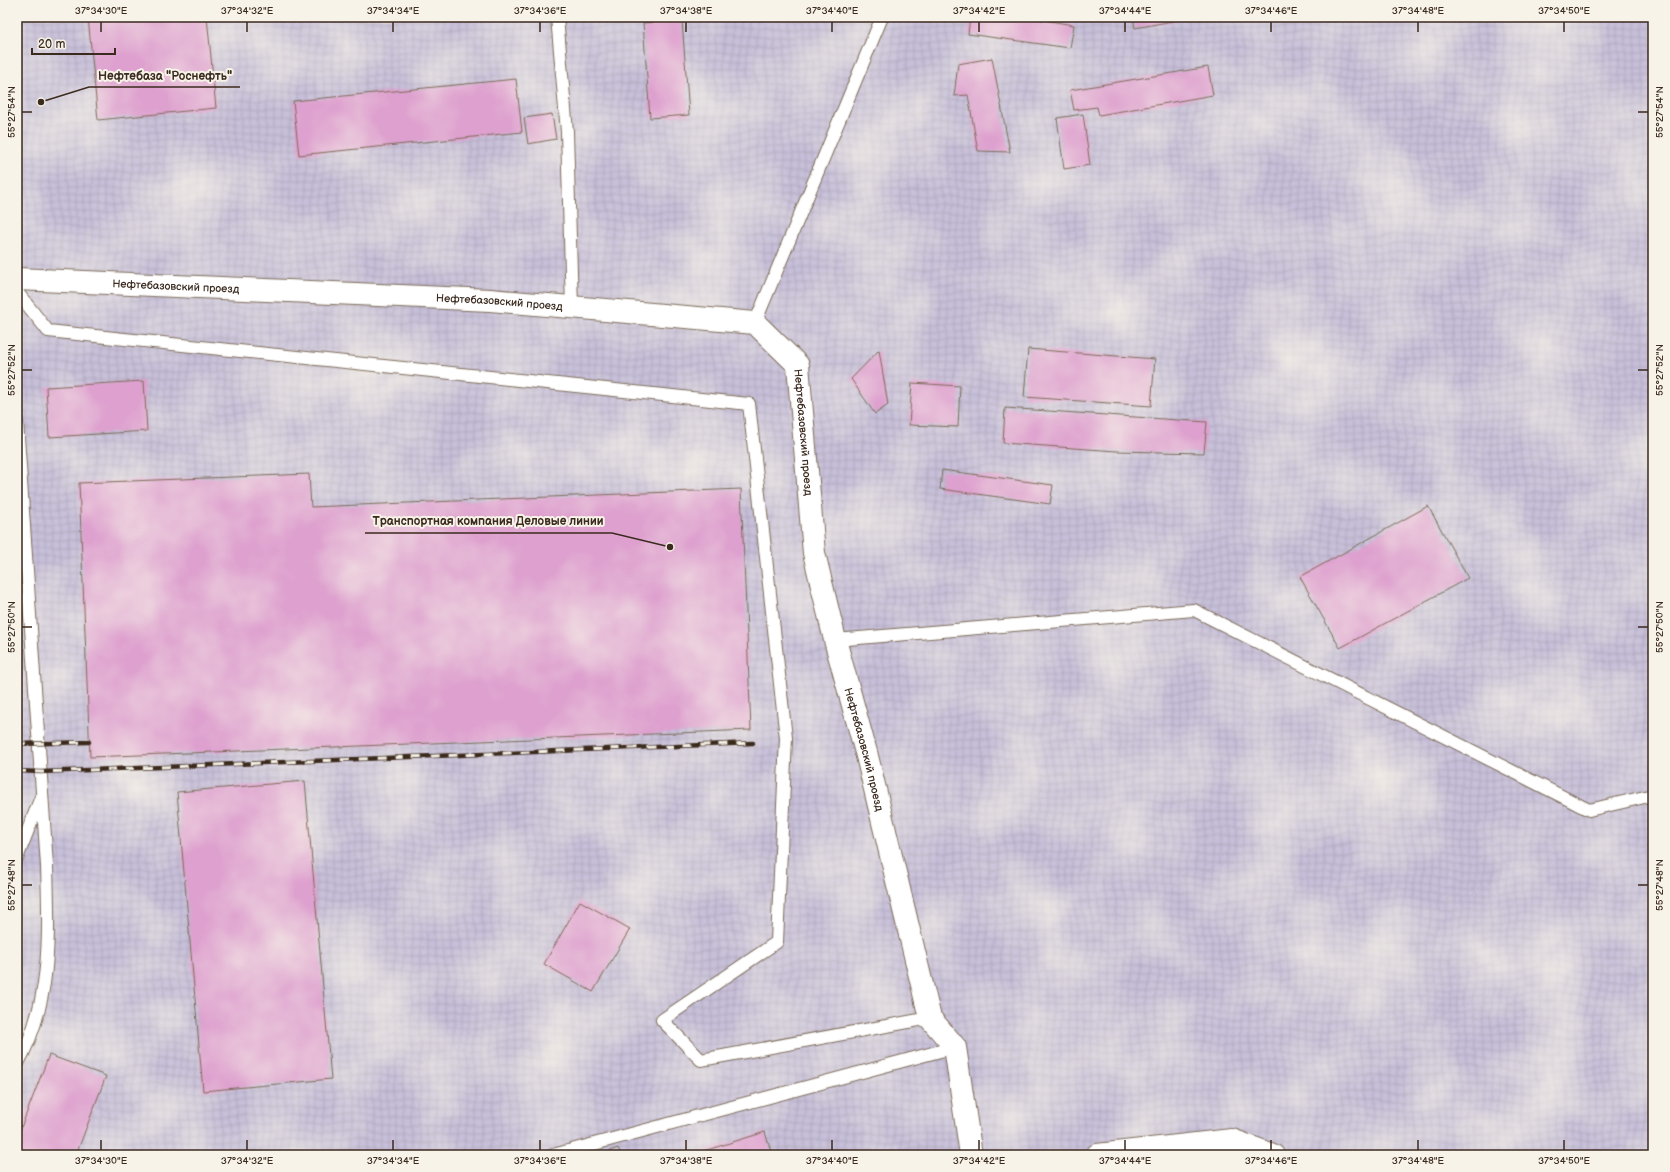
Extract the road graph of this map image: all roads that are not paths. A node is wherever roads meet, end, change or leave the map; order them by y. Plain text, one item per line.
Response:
1 (557, 17) edge
2 (882, 17) edge
3 (17, 279) edge
4 (17, 292) edge
5 (572, 308) junction
6 (755, 323) junction
7 (17, 422) edge
8 (835, 640) junction
9 (42, 794) junction
10 (1653, 795) edge
11 (17, 858) edge
12 (930, 1018) junction
13 (954, 1047) junction
14 (17, 1065) edge
15 (553, 1155) edge
16 (971, 1155) edge
17 (1097, 1155) edge
18 (1273, 1155) edge

1 - 5 lane
2 - 6 lane
3 - 5 street, Нефтебазовский проезд
4 - 12 lane
5 - 6 street, Нефтебазовский проезд
6 - 8 street, Нефтебазовский проезд
7 - 9 lane
8 - 10 lane
8 - 12 street, Нефтебазовский проезд
9 - 11 lane
9 - 14 lane
12 - 13 street, Нефтебазовский проезд
13 - 15 lane
13 - 16 street
17 - 18 street

